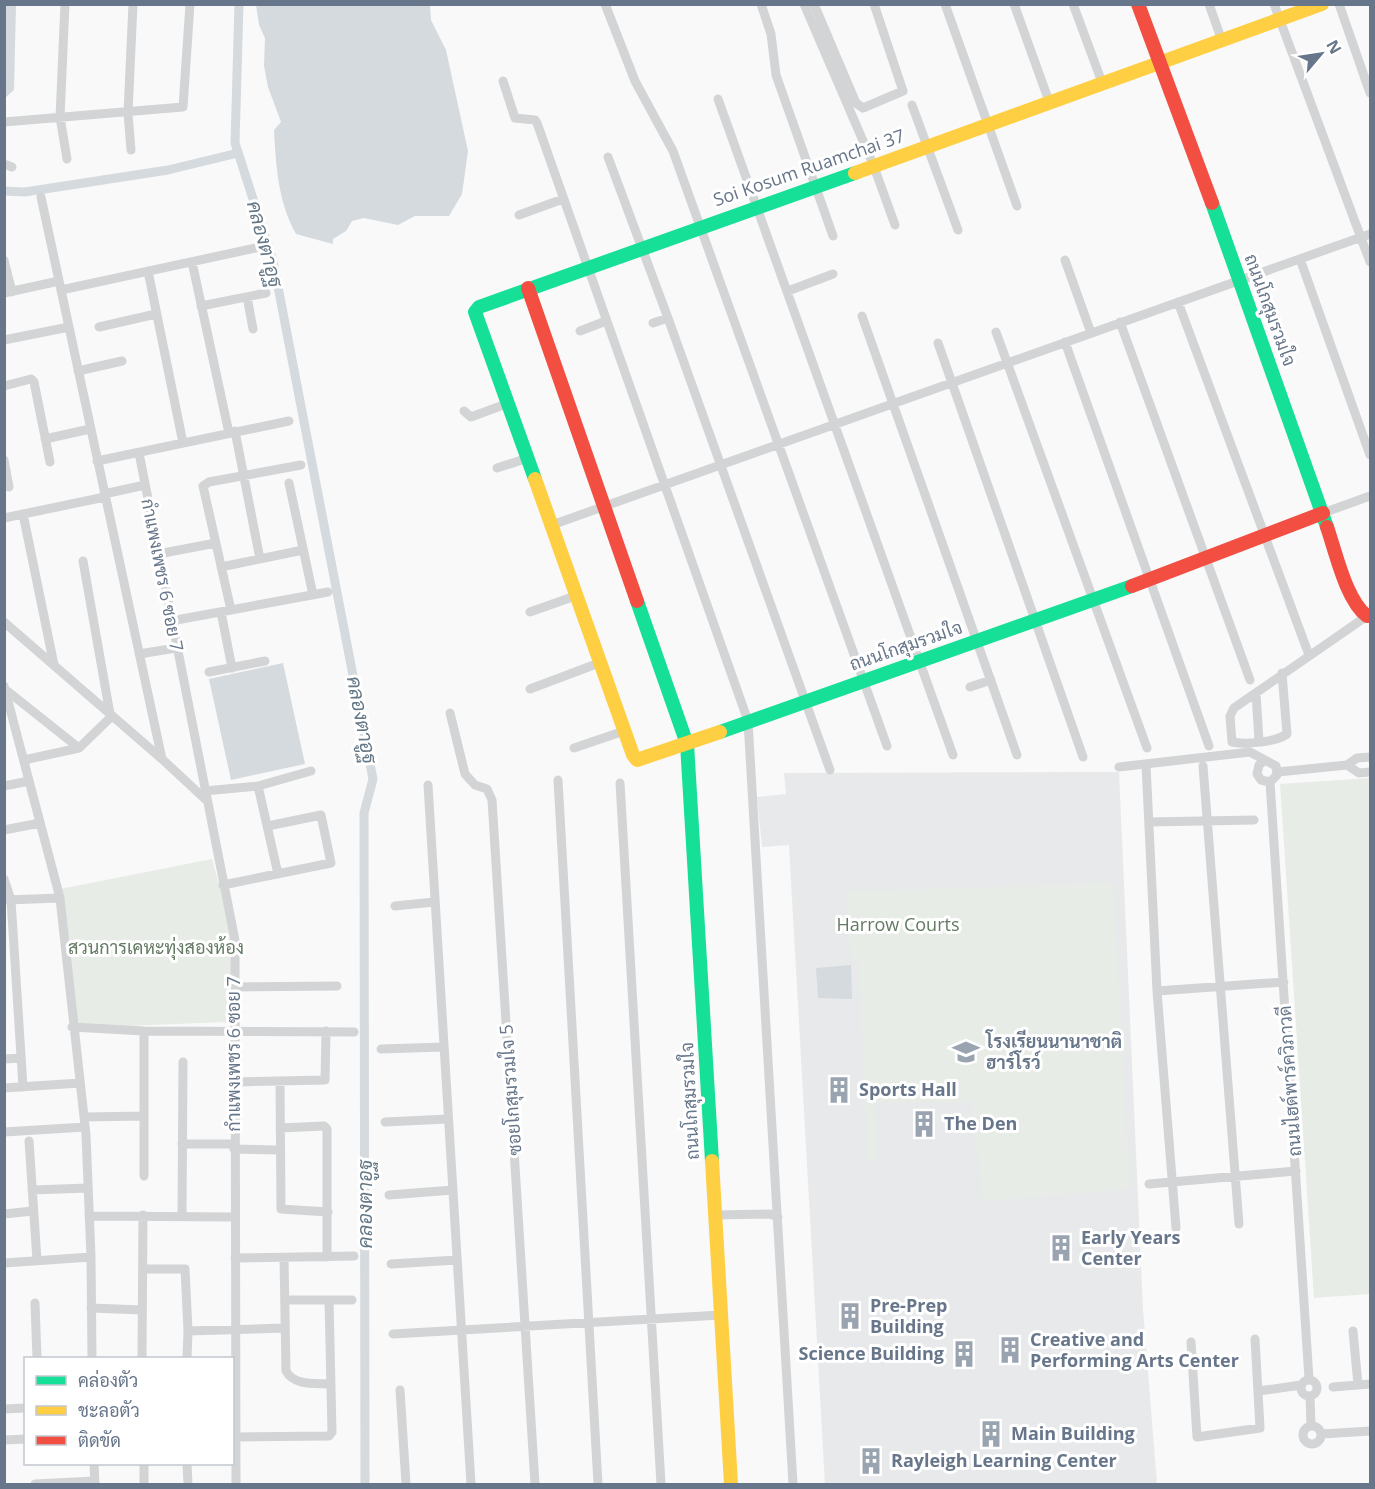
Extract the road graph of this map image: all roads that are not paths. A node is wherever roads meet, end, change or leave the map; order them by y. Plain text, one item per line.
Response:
1 (65, 4) edge
2 (134, 4) edge
3 (190, 4) edge
4 (605, 4) edge
5 (761, 4) edge
6 (804, 4) edge
7 (814, 4) edge
8 (874, 4) edge
9 (945, 4) edge
10 (1014, 4) edge
11 (1073, 4) edge
12 (1138, 4) edge
13 (1209, 4) edge
14 (1274, 4) edge
15 (1322, 4) edge
16 (1339, 4) edge
17 (1280, 20) junction
18 (1222, 41) junction
19 (1160, 65) junction
20 (503, 81) dead end
21 (1103, 85) junction
22 (1371, 93) edge
23 (718, 99) dead end
24 (1050, 104) junction
25 (912, 105) dead end
26 (128, 113) junction
27 (60, 117) junction
28 (4, 122) edge
29 (988, 124) junction
30 (929, 145) junction
31 (131, 150) dead end
32 (608, 157) dead end
33 (67, 159) dead end
34 (873, 165) junction
35 (814, 185) junction
36 (41, 197) dead end
37 (563, 199) junction
38 (757, 206) junction
39 (1017, 206) dead end
40 (519, 215) dead end
41 (895, 225) dead end
42 (699, 227) junction
43 (958, 230) dead end
44 (833, 236) dead end
45 (1366, 236) edge
46 (260, 248) dead end
47 (643, 248) junction
48 (1300, 259) junction
49 (4, 260) edge
50 (1065, 260) dead end
51 (1371, 261) edge
52 (192, 262) junction
53 (587, 268) junction
54 (147, 271) junction
55 (833, 274) dead end
56 (1241, 280) junction
57 (60, 286) junction
58 (528, 288) junction
59 (788, 291) junction
60 (8, 292) edge
61 (266, 293) dead end
62 (247, 297) junction
63 (1178, 302) junction
64 (201, 306) junction
65 (156, 314) junction
66 (862, 316) dead end
67 (668, 318) junction
68 (606, 321) junction
69 (1120, 322) junction
70 (653, 323) dead end
71 (69, 327) junction
72 (99, 327) dead end
73 (253, 329) dead end
74 (580, 331) dead end
75 (996, 332) dead end
76 (1091, 333) junction
77 (4, 340) edge
78 (1065, 342) junction
79 (938, 343) dead end
80 (122, 361) dead end
81 (1007, 363) junction
82 (78, 370) junction
83 (952, 382) junction
84 (4, 386) edge
85 (506, 404) junction
86 (894, 405) junction
87 (464, 411) dead end
88 (289, 421) dead end
89 (836, 425) junction
90 (90, 429) junction
91 (232, 432) junction
92 (45, 439) junction
93 (183, 443) junction
94 (778, 445) junction
95 (139, 453) junction
96 (1371, 455) edge
97 (525, 459) junction
98 (4, 460) edge
99 (97, 461) junction
100 (50, 462) dead end
101 (301, 465) dead end
102 (722, 467) junction
103 (497, 468) dead end
104 (245, 475) junction
105 (289, 483) dead end
106 (145, 485) junction
107 (9, 487) dead end
108 (664, 487) junction
109 (104, 495) junction
110 (1371, 496) edge
111 (604, 507) junction
112 (1323, 513) junction
113 (23, 514) junction
114 (4, 518) edge
115 (549, 526) junction
116 (1265, 536) junction
117 (216, 543) junction
118 (303, 550) junction
119 (158, 554) junction
120 (260, 559) junction
121 (1206, 560) junction
122 (82, 561) dead end
123 (221, 567) junction
124 (1148, 580) junction
125 (328, 592) dead end
126 (313, 595) junction
127 (575, 597) junction
128 (1092, 600) junction
129 (226, 611) junction
130 (530, 612) dead end
131 (1369, 615) edge
132 (1035, 620) junction
133 (171, 621) junction
134 (4, 622) edge
135 (978, 640) junction
136 (176, 648) junction
137 (139, 654) junction
138 (1309, 655) junction
139 (921, 660) junction
140 (265, 661) dead end
141 (599, 663) junction
142 (54, 665) junction
143 (232, 668) junction
144 (210, 672) dead end
145 (1282, 673) junction
146 (864, 680) junction
147 (991, 680) junction
148 (1250, 680) dead end
149 (970, 687) dead end
150 (5, 688) edge
151 (530, 689) dead end
152 (1256, 693) junction
153 (805, 702) junction
154 (450, 713) dead end
155 (111, 715) junction
156 (748, 721) junction
157 (624, 731) junction
158 (1259, 741) junction
159 (687, 744) junction
160 (887, 746) dead end
161 (1209, 746) dead end
162 (79, 748) junction
163 (574, 748) dead end
164 (1147, 748) dead end
165 (953, 755) dead end
166 (1017, 755) dead end
167 (1083, 756) dead end
168 (1371, 757) edge
169 (162, 759) junction
170 (24, 760) junction
171 (1264, 761) junction
172 (1146, 765) junction
173 (1347, 765) junction
174 (1203, 766) dead end
175 (1119, 767) dead end
176 (311, 771) dead end
177 (830, 771) dead end
178 (1278, 772) junction
179 (1371, 772) edge
180 (29, 780) junction
181 (558, 780) dead end
182 (1270, 782) junction
183 (620, 783) dead end
184 (428, 785) dead end
185 (4, 786) edge
186 (258, 786) junction
187 (205, 795) junction
188 (1254, 820) dead end
189 (1207, 821) junction
190 (1149, 822) junction
191 (40, 823) junction
192 (268, 826) junction
193 (4, 831) edge
194 (278, 874) junction
195 (4, 879) edge
196 (223, 885) junction
197 (60, 898) junction
198 (8, 900) edge
199 (434, 902) junction
200 (395, 906) dead end
201 (1284, 982) junction
202 (337, 986) dead end
203 (235, 987) junction
204 (1220, 987) junction
205 (1157, 991) junction
206 (72, 1027) junction
207 (235, 1030) junction
208 (144, 1031) junction
209 (326, 1031) junction
210 (354, 1032) dead end
211 (444, 1047) junction
212 (381, 1049) dead end
213 (21, 1058) junction
214 (4, 1059) edge
215 (183, 1062) dead end
216 (280, 1081) junction
217 (235, 1082) junction
218 (80, 1083) junction
219 (23, 1087) junction
220 (4, 1088) edge
221 (144, 1116) junction
222 (448, 1119) junction
223 (84, 1122) junction
224 (385, 1122) dead end
225 (280, 1128) junction
226 (4, 1132) edge
227 (29, 1141) dead end
228 (182, 1144) junction
229 (234, 1146) junction
230 (279, 1150) junction
231 (1296, 1171) junction
232 (144, 1176) dead end
233 (1235, 1177) junction
234 (1172, 1183) junction
235 (1149, 1184) dead end
236 (88, 1188) junction
237 (453, 1190) junction
238 (32, 1191) junction
239 (389, 1195) dead end
240 (33, 1211) junction
241 (328, 1212) junction
242 (4, 1214) edge
243 (143, 1215) junction
244 (714, 1215) junction
245 (89, 1216) junction
246 (182, 1216) junction
247 (234, 1217) junction
248 (778, 1217) junction
249 (1239, 1224) dead end
250 (1176, 1228) dead end
251 (354, 1256) dead end
252 (91, 1257) junction
253 (327, 1257) junction
254 (236, 1258) junction
255 (284, 1258) junction
256 (37, 1260) junction
257 (457, 1260) junction
258 (4, 1263) edge
259 (391, 1264) dead end
260 (143, 1269) junction
261 (285, 1300) junction
262 (329, 1300) junction
263 (352, 1300) dead end
264 (34, 1303) dead end
265 (91, 1308) junction
266 (141, 1310) junction
267 (721, 1315) junction
268 (651, 1319) junction
269 (588, 1323) junction
270 (526, 1326) junction
271 (285, 1328) junction
272 (236, 1329) junction
273 (461, 1330) junction
274 (188, 1331) junction
275 (1353, 1331) dead end
276 (393, 1334) dead end
277 (1255, 1339) dead end
278 (1191, 1342) dead end
279 (37, 1357) edge
280 (92, 1357) edge
281 (142, 1357) edge
282 (187, 1357) edge
283 (330, 1384) junction
284 (1371, 1384) edge
285 (1358, 1385) junction
286 (1309, 1388) junction
287 (400, 1390) dead end
288 (1259, 1391) junction
289 (4, 1408) edge
290 (24, 1408) edge
291 (234, 1413) edge
292 (1311, 1426) junction
293 (1371, 1431) edge
294 (1322, 1434) junction
295 (236, 1437) junction
296 (24, 1439) edge
297 (4, 1440) edge
298 (94, 1465) edge
299 (144, 1465) edge
300 (188, 1465) edge
301 (95, 1483) edge
302 (35, 1485) edge
303 (144, 1485) edge
304 (188, 1485) edge
305 (236, 1485) edge
306 (406, 1485) edge
307 (471, 1485) edge
308 (535, 1485) edge
309 (598, 1485) edge
310 (661, 1485) edge
311 (730, 1485) edge
312 (793, 1485) edge

1 - 27 street
2 - 26 street
3 - 26 street
4 - 42 street
5 - 35 street
6 - 34 street
7 - 8 street
9 - 29 street
10 - 24 street
11 - 21 street
12 - 19 street, ถนนโกสุมรวมใจ
13 - 18 street
14 - 17 street
15 - 17 street, Soi Kosum Ruamchai 37
16 - 22 street
17 - 18 street, Soi Kosum Ruamchai 37
17 - 45 street
18 - 19 street, Soi Kosum Ruamchai 37
19 - 21 street, Soi Kosum Ruamchai 37
19 - 56 street, ถนนโกสุมรวมใจ
20 - 37 street
21 - 24 street, Soi Kosum Ruamchai 37
23 - 38 street
24 - 29 street, Soi Kosum Ruamchai 37
25 - 30 street
26 - 27 street
26 - 31 street
27 - 28 street
27 - 33 street
29 - 30 street, Soi Kosum Ruamchai 37
29 - 39 street
30 - 34 street, Soi Kosum Ruamchai 37
30 - 43 street
32 - 47 street
34 - 35 street, Soi Kosum Ruamchai 37
34 - 41 street
35 - 38 street, Soi Kosum Ruamchai 37
35 - 44 street
36 - 57 street
37 - 40 street
37 - 53 street
38 - 42 street, Soi Kosum Ruamchai 37
38 - 59 street
42 - 47 street, Soi Kosum Ruamchai 37
42 - 94 street
45 - 48 street
45 - 51 street
46 - 52 street
47 - 53 street, Soi Kosum Ruamchai 37
47 - 67 street
48 - 56 street
48 - 96 street
49 - 60 street
50 - 76 street
52 - 54 street
52 - 64 street
53 - 58 street, Soi Kosum Ruamchai 37
53 - 68 street
54 - 57 street
54 - 65 street
55 - 59 street
56 - 63 street
56 - 112 street, ถนนโกสุมรวมใจ
57 - 60 street
57 - 71 street
58 - 85 street, Soi Kosum Ruamchai 37
58 - 111 street
59 - 89 street
61 - 62 street
62 - 64 street
62 - 73 street
63 - 69 street
63 - 116 street
64 - 91 street
65 - 72 street
65 - 93 street
66 - 86 street
67 - 70 street
67 - 102 street
68 - 74 street
68 - 108 street
69 - 76 street
69 - 121 street
71 - 77 street
71 - 82 street
75 - 81 street
76 - 78 street
78 - 81 street
78 - 124 street
79 - 83 street
80 - 82 street
81 - 83 street
81 - 128 street
82 - 90 street
83 - 86 street
83 - 132 street
84 - 92 street
85 - 87 street
85 - 97 street
86 - 89 street
86 - 135 street
88 - 91 street
89 - 94 street
89 - 139 street
90 - 92 street
90 - 99 street
91 - 93 street
91 - 104 street
92 - 100 street
93 - 95 street
94 - 102 street
94 - 146 street
95 - 99 street
95 - 106 street, กำแพงเพชร 6 ซอย 7
97 - 103 street
97 - 115 street
98 - 107 street
99 - 109 street
101 - 104 street
102 - 108 street
102 - 153 street
104 - 117 street
104 - 120 street
105 - 118 street
106 - 109 street
106 - 119 street, กำแพงเพชร 6 ซอย 7
108 - 111 street
108 - 156 street
109 - 113 street
109 - 137 street
110 - 112 street
111 - 115 street
111 - 159 street
112 - 116 street, ถนนโกสุมรวมใจ
112 - 131 street
113 - 114 street
113 - 142 street
115 - 127 street
116 - 121 street, ถนนโกสุมรวมใจ
116 - 138 street
117 - 119 street
117 - 123 street
118 - 120 street
118 - 126 street
119 - 133 street, กำแพงเพชร 6 ซอย 7
120 - 123 street
121 - 124 street, ถนนโกสุมรวมใจ
121 - 148 street
122 - 155 street
123 - 129 street
124 - 128 street, ถนนโกสุมรวมใจ
124 - 161 street
125 - 126 street
126 - 129 street
127 - 130 street
127 - 141 street
128 - 132 street, ถนนโกสุมรวมใจ
128 - 164 street
129 - 133 street
129 - 143 street
131 - 138 street
132 - 135 street, ถนนโกสุมรวมใจ
132 - 167 street
133 - 136 street, กำแพงเพชร 6 ซอย 7
134 - 142 street
135 - 139 street, ถนนโกสุมรวมใจ
135 - 147 street
136 - 137 street
136 - 187 street, กำแพงเพชร 6 ซอย 7
137 - 169 street
138 - 145 street
139 - 146 street, ถนนโกสุมรวมใจ
139 - 165 street
140 - 143 street
141 - 151 street
141 - 157 street
142 - 155 street
143 - 144 street
145 - 152 street
145 - 158 street
146 - 153 street, ถนนโกสุมรวมใจ
146 - 160 street
147 - 149 street
147 - 166 street
150 - 162 street
150 - 170 street
152 - 158 street
152 - 158 street
153 - 156 street, ถนนโกสุมรวมใจ
153 - 177 street
154 - 270 street, ซอยโกสุมรวมใจ 5
155 - 162 street
155 - 169 street
156 - 159 street, ถนนโกสุมรวมใจ
156 - 248 street
157 - 159 street
157 - 163 street
159 - 244 street, ถนนโกสุมรวมใจ
162 - 170 street
168 - 173 street
169 - 187 street
170 - 180 street
171 - 172 street
171 - 178 street
171 - 182 street, ถนนไฮด์พาร์ควิภาวดี
172 - 175 street
172 - 190 street
173 - 178 street
173 - 179 street
174 - 189 street
176 - 186 street
178 - 182 street
180 - 185 street
180 - 191 street
181 - 269 street
182 - 201 street, ถนนไฮด์พาร์ควิภาวดี
183 - 268 street
184 - 199 street
186 - 187 street
186 - 192 street
187 - 196 street, กำแพงเพชร 6 ซอย 7
188 - 189 street
189 - 190 street
189 - 204 street
190 - 205 street
191 - 193 street
191 - 197 street
192 - 194 street
192 - 194 street
194 - 196 street
195 - 198 street
196 - 203 street, กำแพงเพชร 6 ซอย 7
197 - 198 street
197 - 206 street
198 - 213 street
199 - 200 street
199 - 211 street
201 - 204 street
201 - 231 street, ถนนไฮด์พาร์ควิภาวดี
202 - 203 street
203 - 207 street, กำแพงเพชร 6 ซอย 7
204 - 205 street
204 - 233 street
205 - 234 street
206 - 208 street
206 - 218 street
207 - 208 street
207 - 209 street
207 - 217 street, กำแพงเพชร 6 ซอย 7
208 - 221 street
209 - 210 street
209 - 216 street
211 - 212 street
211 - 222 street
213 - 214 street
213 - 219 street
215 - 228 street
216 - 217 street
216 - 225 street
217 - 229 street, กำแพงเพชร 6 ซอย 7
218 - 219 street
218 - 223 street
219 - 220 street
221 - 223 street
221 - 232 street
222 - 224 street
222 - 237 street
223 - 226 street
223 - 236 street
225 - 230 street
225 - 241 street
227 - 238 street
228 - 229 street
228 - 246 street
229 - 230 street
229 - 247 street, กำแพงเพชร 6 ซอย 7
230 - 241 street
231 - 233 street
231 - 286 street, ถนนไฮด์พาร์ควิภาวดี
233 - 234 street
233 - 249 street
234 - 235 street
234 - 250 street
236 - 238 street
236 - 245 street
237 - 239 street
237 - 257 street
238 - 240 street
240 - 242 street
240 - 256 street
241 - 253 street
243 - 245 street
243 - 246 street
243 - 260 street
244 - 248 street
244 - 267 street, ถนนโกสุมรวมใจ
245 - 252 street
246 - 247 street
247 - 254 street, กำแพงเพชร 6 ซอย 7
248 - 312 street
251 - 253 street
252 - 256 street
252 - 265 street
253 - 255 street
254 - 255 street
254 - 272 street, กำแพงเพชร 6 ซอย 7
255 - 261 street
256 - 258 street
257 - 259 street
257 - 273 street
260 - 266 street
260 - 274 street
261 - 262 street
261 - 271 street
262 - 263 street
262 - 283 street
264 - 279 street
265 - 266 street
265 - 280 street
266 - 281 street
267 - 268 street
267 - 311 street, ถนนโกสุมรวมใจ
268 - 269 street
268 - 310 street
269 - 270 street
269 - 309 street
270 - 273 street
270 - 308 street, ซอยโกสุมรวมใจ 5
271 - 272 street
271 - 283 street
272 - 274 street
272 - 291 street, กำแพงเพชร 6 ซอย 7
273 - 276 street
273 - 307 street
274 - 282 street
275 - 285 street
277 - 288 street
278 - 288 street
283 - 295 street
284 - 285 street
285 - 286 street
286 - 288 street
286 - 292 street, ถนนไฮด์พาร์ควิภาวดี
287 - 306 street
289 - 290 street
291 - 295 street, กำแพงเพชร 6 ซอย 7
292 - 294 street
292 - 294 street, ถนนไฮด์พาร์ควิภาวดี
293 - 294 street, ถนนไฮด์พาร์ควิภาวดี
295 - 305 street, กำแพงเพชร 6 ซอย 7
296 - 297 street
298 - 301 street
299 - 303 street
300 - 304 street
301 - 302 street

